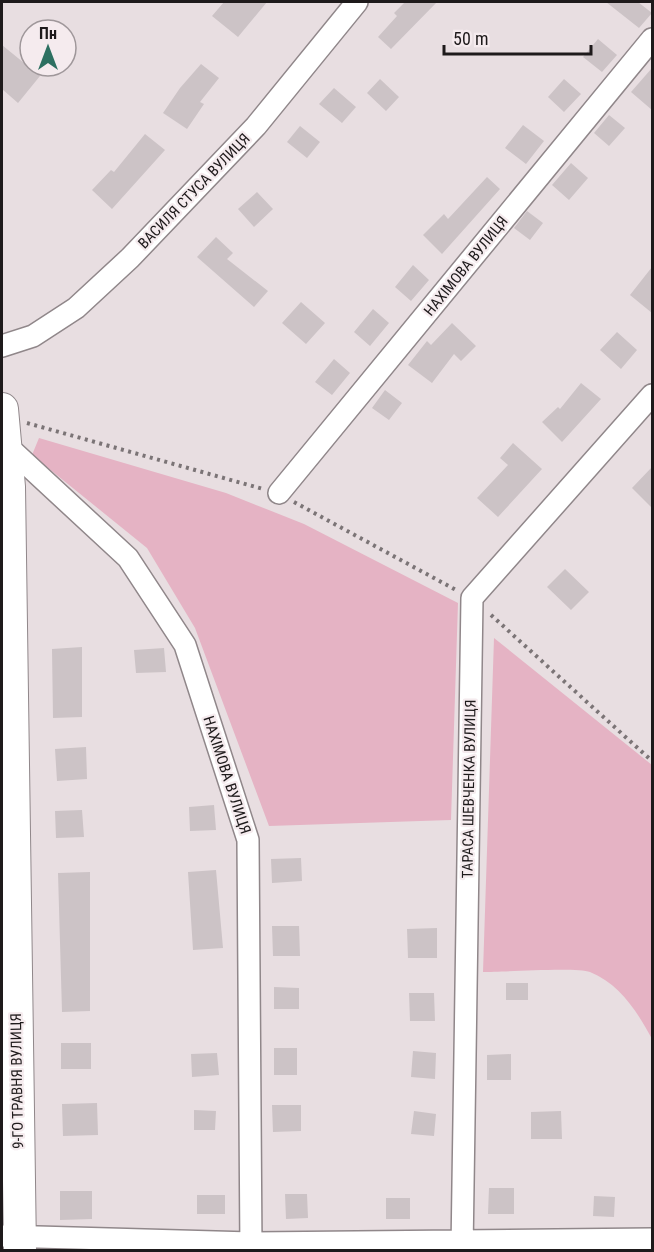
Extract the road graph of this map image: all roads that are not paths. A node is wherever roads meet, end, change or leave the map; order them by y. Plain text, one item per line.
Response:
1 (357, 2) edge
2 (652, 39) edge
3 (2, 346) edge
4 (652, 395) edge
5 (4, 423) edge
6 (279, 493) road end
7 (652, 1239) edge
8 (14, 1241) edge
9 (462, 1246) edge
10 (251, 1247) edge

1 - 3 street, ВАСИЛЯ СТУСА ВУЛИЦЯ
2 - 6 street, НАХІМОВА ВУЛИЦЯ
4 - 9 street, ТАРАСА ШЕВЧЕНКА ВУЛИЦЯ
5 - 8 main road, 9-ГО ТРАВНЯ ВУЛИЦЯ
5 - 10 street, НАХІМОВА ВУЛИЦЯ
7 - 9 street
8 - 10 street
9 - 10 street

